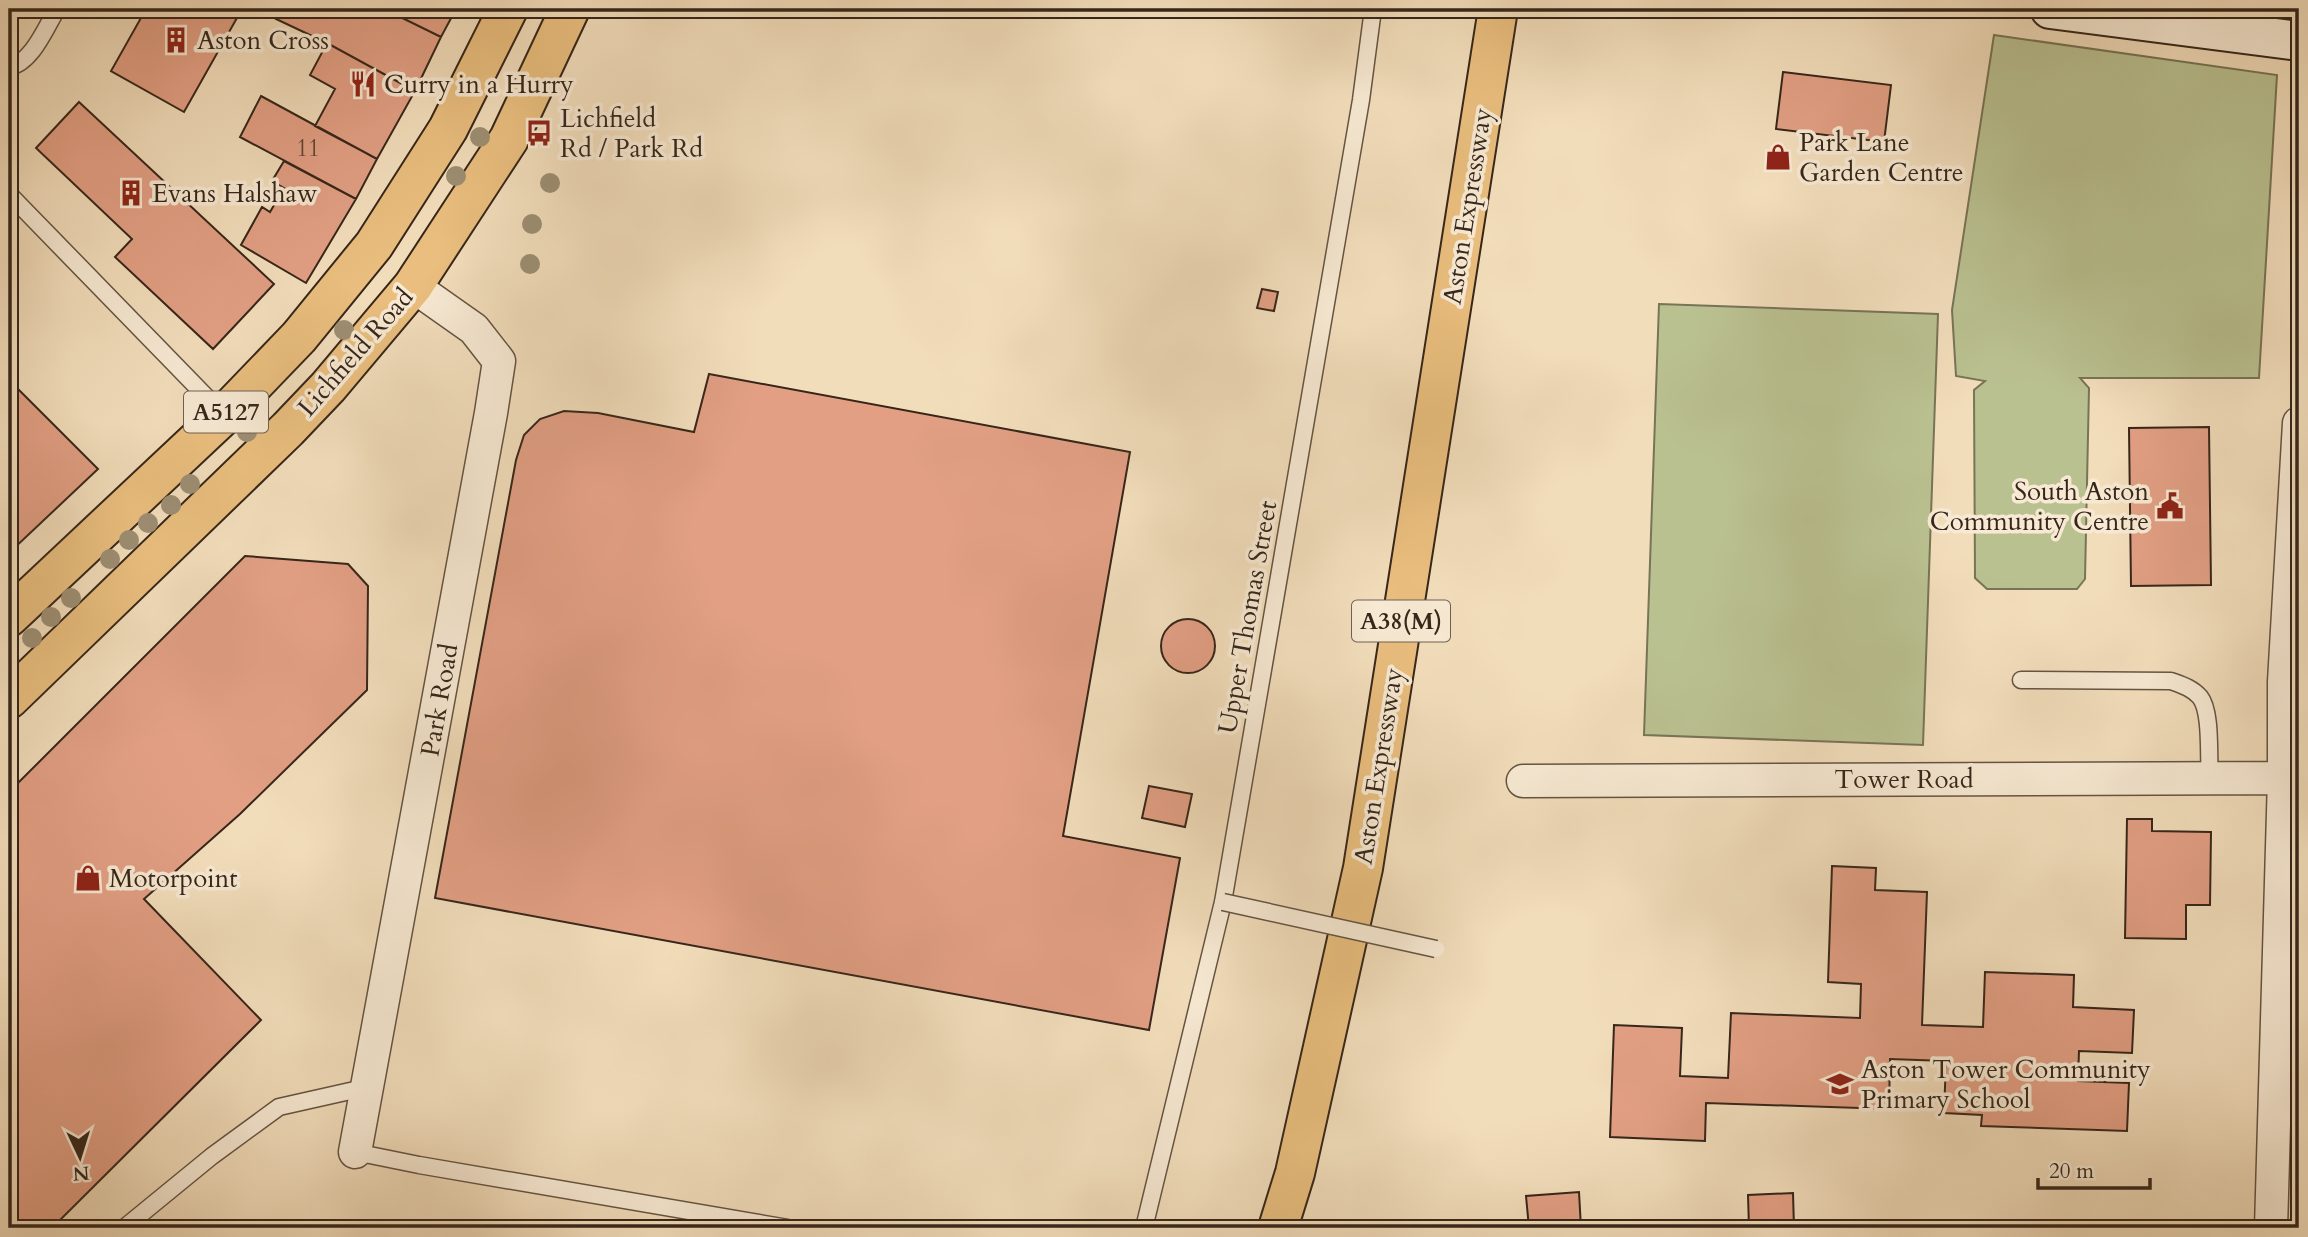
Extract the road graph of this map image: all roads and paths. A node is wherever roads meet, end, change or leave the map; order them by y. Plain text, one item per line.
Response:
1 (57, 9) edge
2 (508, 9) edge
3 (570, 9) edge
4 (1373, 9) edge
5 (1499, 9) edge
6 (2050, 9) edge
7 (2299, 41) edge
8 (9, 67) edge
9 (9, 194) edge
10 (413, 286) junction
11 (224, 415) junction
12 (2299, 423) edge
13 (9, 617) edge
14 (2021, 680) dead end
15 (2292, 683) edge
16 (9, 699) edge
17 (2210, 778) junction
18 (2284, 778) junction
19 (1523, 781) dead end
20 (1223, 902) junction
21 (1436, 949) dead end
22 (2288, 1038) edge
23 (368, 1087) junction
24 (355, 1152) joint
25 (124, 1228) edge
26 (788, 1228) edge
27 (1144, 1228) edge
28 (1279, 1228) edge
29 (2271, 1228) edge

1 - 8 lane
2 - 11 main road, Lichfield Road / A5127
3 - 10 main road, Lichfield Road / A5127
4 - 20 lane, Upper Thomas Street
5 - 28 main road, Aston Expressway / A38(M)
6 - 7 main road
9 - 11 lane
10 - 16 main road, Lichfield Road / A5127
10 - 23 street, Park Road
11 - 13 main road, Lichfield Road / A5127
12 - 15 street
14 - 17 lane
15 - 18 street
17 - 18 street, Tower Road
17 - 19 street, Tower Road
18 - 22 street
20 - 21 lane, bridge
20 - 27 lane, Upper Thomas Street
22 - 29 street
23 - 24 street, Park Road
23 - 25 lane
24 - 26 lane

